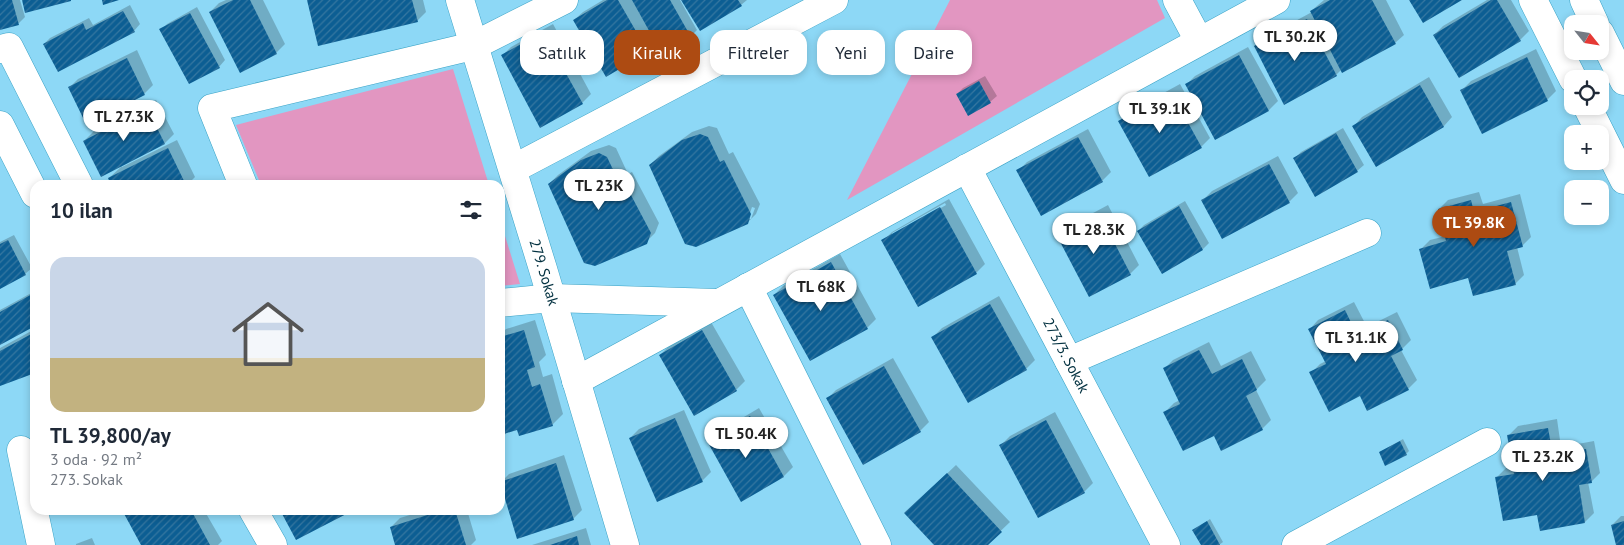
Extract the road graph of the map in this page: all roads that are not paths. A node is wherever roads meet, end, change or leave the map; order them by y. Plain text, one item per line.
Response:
1 (460, 0) edge
2 (564, 0) edge
3 (834, 0) edge
4 (1177, 0) edge
5 (1276, 0) edge
6 (1533, 0) edge
7 (1584, 0) edge
8 (1591, 15) edge
9 (1199, 42) junction
10 (473, 46) junction
11 (0, 49) edge
12 (1609, 51) edge
13 (1568, 70) edge
14 (1624, 81) edge
15 (1592, 115) edge
16 (0, 125) edge
17 (967, 168) junction
18 (513, 169) junction
19 (76, 180) edge
20 (241, 180) edge
21 (1624, 180) edge
22 (30, 184) edge
23 (1367, 233) dead end
24 (748, 287) junction
25 (552, 298) junction
26 (505, 303) edge
27 (719, 303) junction
28 (1069, 362) junction
29 (576, 380) junction
30 (1487, 442) dead end
31 (19, 451) edge
32 (30, 498) edge
33 (34, 515) edge
34 (256, 515) edge
35 (41, 545) edge
36 (273, 545) edge
37 (625, 545) edge
38 (877, 545) edge
39 (1166, 545) edge
40 (1296, 545) edge

1 - 10 street, 279. Sokak
2 - 10 street
3 - 18 street
4 - 9 street
5 - 9 street
6 - 13 street
7 - 8 street
9 - 17 street
10 - 18 street, 279. Sokak
10 - 20 street
11 - 19 street
12 - 14 street
15 - 21 street
16 - 22 street
17 - 24 street
17 - 28 street, 273/3. Sokak
18 - 25 street, 279. Sokak
23 - 28 street
24 - 27 street
24 - 38 street
25 - 26 street
25 - 27 street
25 - 29 street, 279. Sokak
27 - 29 street
28 - 39 street, 273/3. Sokak
29 - 37 street, 279. Sokak
30 - 40 street
31 - 32 street
33 - 35 street
34 - 36 street

